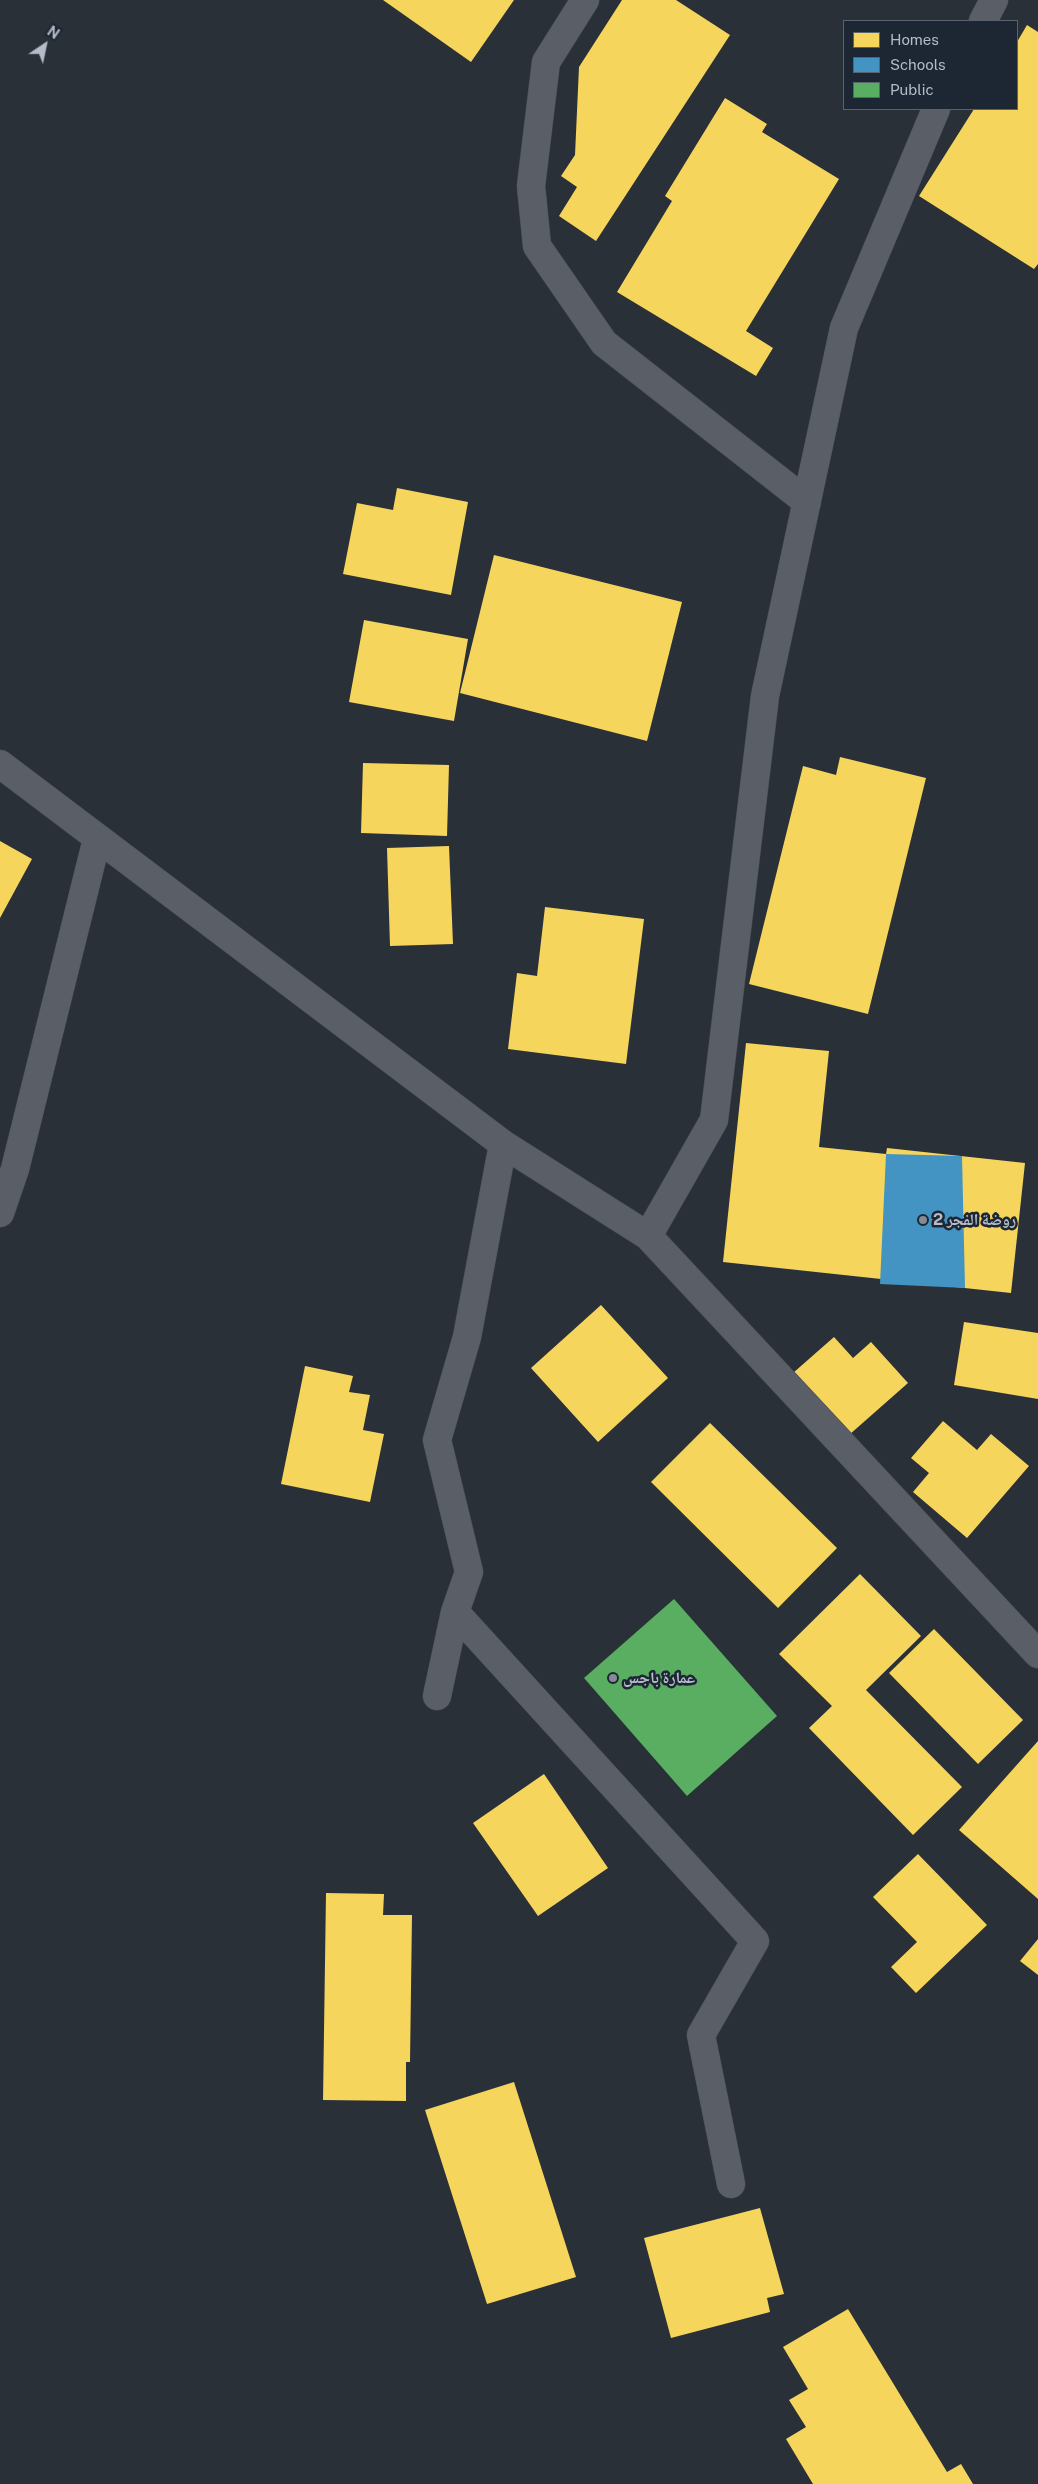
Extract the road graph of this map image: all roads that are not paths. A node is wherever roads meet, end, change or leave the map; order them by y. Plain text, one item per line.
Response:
1 (585, 0) edge
2 (994, 0) edge
3 (983, 20) edge
4 (936, 110) edge
5 (806, 502) junction
6 (0, 764) edge
7 (97, 840) junction
8 (503, 1144) junction
9 (0, 1213) edge
10 (648, 1236) junction
11 (455, 1612) junction
12 (1038, 1654) edge
13 (437, 1696) dead end
14 (731, 2184) dead end

1 - 5 street
2 - 3 street
4 - 5 street
5 - 10 street
6 - 7 street
7 - 8 street
7 - 9 street
8 - 10 street
8 - 11 street
10 - 12 street
11 - 13 street
11 - 14 street

